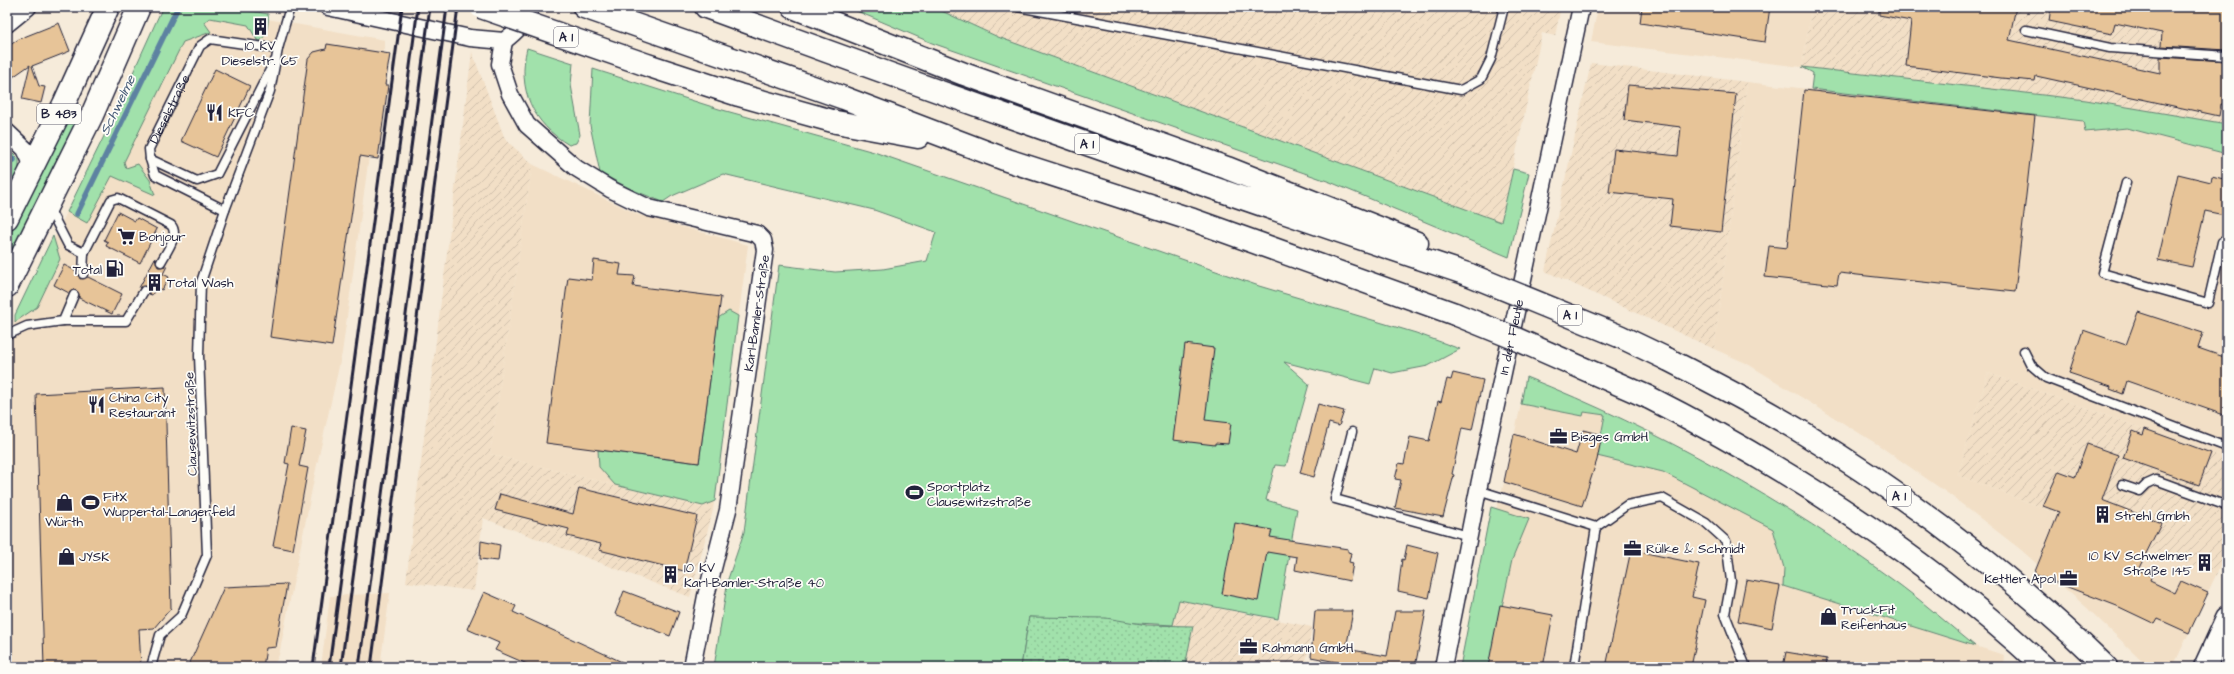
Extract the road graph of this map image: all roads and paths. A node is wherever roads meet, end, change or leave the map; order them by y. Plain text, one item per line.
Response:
1 (28, 7) edge
2 (108, 7) edge
3 (139, 7) edge
4 (290, 7) edge
5 (329, 7) edge
6 (481, 7) edge
7 (531, 7) edge
8 (584, 7) edge
9 (706, 7) edge
10 (793, 7) edge
11 (1018, 7) edge
12 (1504, 7) edge
13 (1581, 7) edge
14 (10, 17) edge
15 (2026, 30) dead end
16 (504, 41) junction
17 (278, 49) junction
18 (2227, 56) edge
19 (276, 58) junction
20 (7, 132) edge
21 (970, 147) junction
22 (150, 158) junction
23 (34, 166) junction
24 (2126, 183) dead end
25 (48, 204) junction
26 (225, 210) junction
27 (7, 218) edge
28 (2227, 244) edge
29 (84, 253) junction
30 (161, 262) dead end
31 (83, 274) dead end
32 (1470, 275) junction
33 (7, 286) edge
34 (144, 291) dead end
35 (74, 295) dead end
36 (63, 321) junction
37 (7, 335) edge
38 (2024, 351) dead end
39 (1352, 432) dead end
40 (2227, 447) edge
41 (2122, 485) dead end
42 (1478, 490) junction
43 (2227, 506) edge
44 (1596, 526) junction
45 (1469, 536) junction
46 (2227, 619) edge
47 (150, 667) edge
48 (692, 667) edge
49 (1443, 667) edge
50 (1574, 667) edge
51 (1746, 667) edge
52 (2044, 667) edge
53 (2106, 667) edge
54 (2205, 667) edge

1 - 14 street
2 - 23 main road, B 483
3 - 25 main road, B 483
4 - 17 lane
5 - 16 street
6 - 21 main road, A 1, bridge
7 - 16 street
8 - 21 main road, A 1
9 - 32 main road, A 1
10 - 32 main road
11 - 12 lane
13 - 42 street, In der Fleute
15 - 18 lane
16 - 48 street, Karl-Bamler-Straße
17 - 19 lane
17 - 22 lane, Dieselstraße
19 - 22 lane
19 - 26 lane
20 - 23 street
21 - 52 main road, A 1, bridge
22 - 26 lane, Dieselstraße
23 - 27 main road, B 483
24 - 28 lane
25 - 29 lane
25 - 33 main road, B 483
26 - 47 lane, Clausewitzstraße
29 - 30 lane
29 - 31 lane
32 - 53 main road, A 1, bridge
34 - 36 lane
35 - 36 lane
36 - 37 lane
38 - 40 lane
39 - 45 lane
41 - 43 lane
42 - 44 lane
42 - 45 street, In der Fleute
44 - 50 lane
44 - 51 lane
45 - 49 street, In der Fleute
46 - 54 main road

